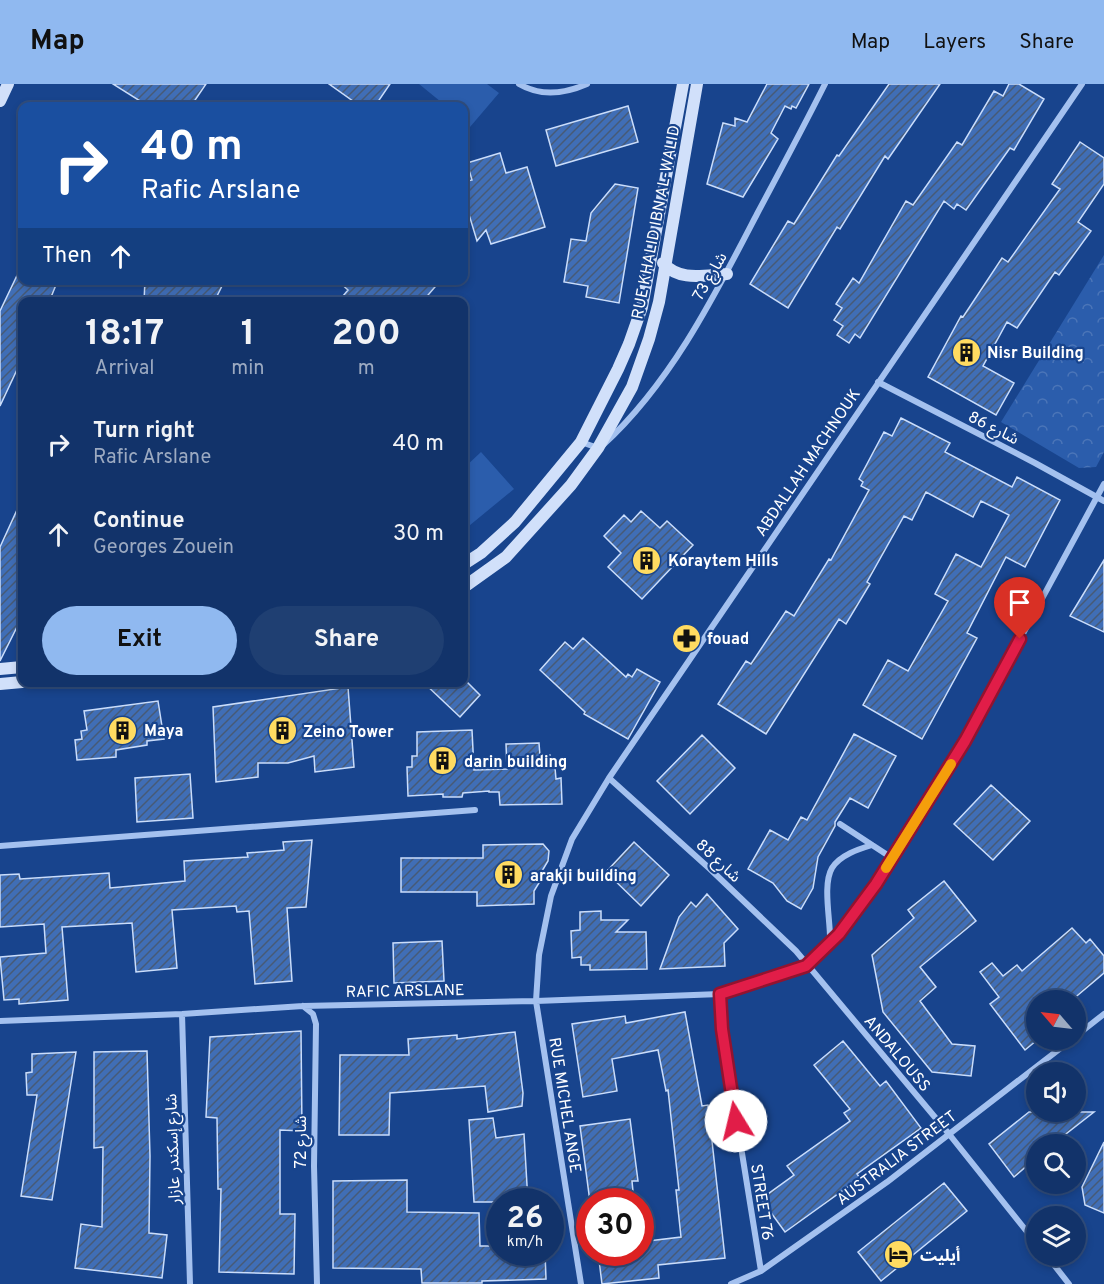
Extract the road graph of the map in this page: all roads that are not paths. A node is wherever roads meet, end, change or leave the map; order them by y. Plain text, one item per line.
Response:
1 (8, 84) edge
2 (519, 84) edge
3 (587, 84) edge
4 (683, 84) edge
5 (698, 84) edge
6 (825, 84) edge
7 (1082, 84) edge
8 (0, 101) edge
9 (653, 247) junction
10 (666, 266) junction
11 (727, 274) junction
12 (878, 382) junction
13 (581, 442) junction
14 (598, 448) junction
15 (1104, 484) edge
16 (1097, 496) junction
17 (1104, 501) edge
18 (468, 561) edge
19 (468, 585) edge
20 (18, 667) edge
21 (0, 669) edge
22 (18, 682) edge
23 (0, 684) edge
24 (609, 778) junction
25 (475, 810) dead end
26 (840, 824) dead end
27 (872, 844) junction
28 (0, 846) edge
29 (892, 858) junction
30 (830, 942) junction
31 (806, 966) junction
32 (720, 994) junction
33 (536, 1001) junction
34 (303, 1006) junction
35 (182, 1014) junction
36 (1104, 1014) edge
37 (0, 1020) edge
38 (1086, 1028) edge
39 (1058, 1050) edge
40 (949, 1134) junction
41 (1026, 1230) edge
42 (1055, 1266) edge
43 (761, 1271) junction
44 (190, 1284) edge
45 (317, 1284) edge
46 (581, 1284) edge
47 (731, 1284) edge
48 (1069, 1284) edge

1 - 8 main road
2 - 3 street
4 - 9 main road, RUE KHALID IBN AL-WALID
5 - 10 main road, RUE KHALID IBN AL-WALID
6 - 11 street, شارع 73
7 - 12 street, ABDALLAH MACHNOUK
9 - 10 main road
9 - 13 main road, RUE KHALID IBN AL-WALID
10 - 11 main road
10 - 14 main road, RUE KHALID IBN AL-WALID
11 - 14 street, شارع 73
12 - 16 street, شارع 86
12 - 24 street, ABDALLAH MACHNOUK
13 - 14 street
13 - 18 main road, RUE KHALID IBN AL-WALID
14 - 19 main road, RUE KHALID IBN AL-WALID
15 - 16 street
16 - 17 street, شارع 86
16 - 29 street
20 - 21 main road
22 - 23 main road
24 - 31 street, شارع 88
24 - 33 street, ABDALLAH MACHNOUK
25 - 28 street
26 - 27 street
27 - 29 street
27 - 30 street
29 - 30 street
30 - 31 street
31 - 32 street, RAFIC ARSLANE
31 - 40 street, ANDALOUSS
32 - 33 street, RAFIC ARSLANE
32 - 43 street, STREET 76
33 - 34 street, RAFIC ARSLANE
33 - 46 street, RUE MICHEL ANGE
34 - 35 street, RAFIC ARSLANE
34 - 45 street, شارع 72
35 - 37 street, RAFIC ARSLANE
35 - 44 street, شارع إسكندر عازار
36 - 38 street
39 - 40 street, AUSTRALIA STREET
40 - 41 street, ANDALOUSS
40 - 43 street, AUSTRALIA STREET
42 - 48 street
43 - 47 street, AUSTRALIA STREET

